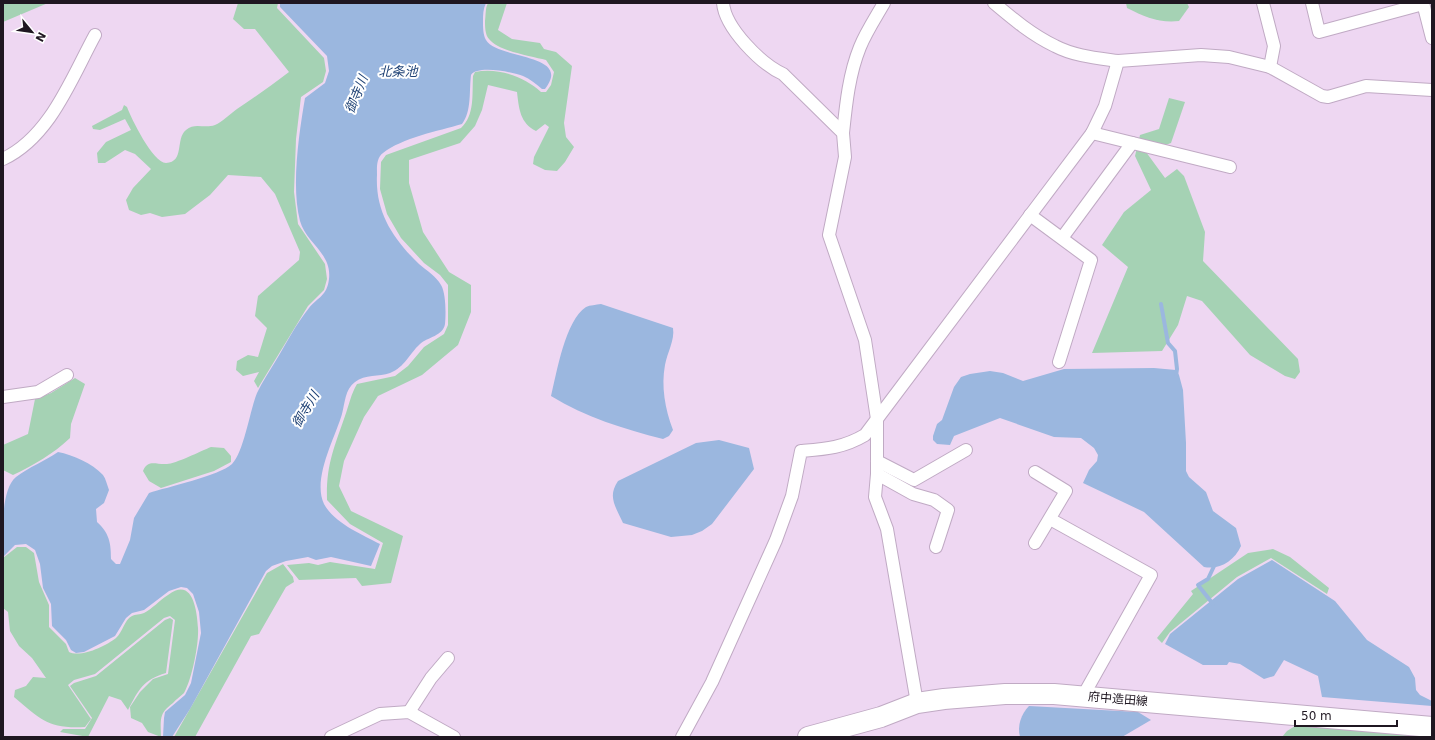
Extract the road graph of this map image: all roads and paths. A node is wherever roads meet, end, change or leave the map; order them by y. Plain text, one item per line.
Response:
1 (723, 3) edge
2 (884, 3) edge
3 (994, 3) edge
4 (1263, 3) edge
5 (1312, 3) edge
6 (1423, 3) edge
7 (95, 35) dead end
8 (1432, 38) edge
9 (1118, 61) junction
10 (1270, 67) junction
11 (1432, 90) edge
12 (843, 133) junction
13 (1092, 133) junction
14 (1132, 143) junction
15 (3, 160) edge
16 (1230, 167) dead end
17 (1030, 215) junction
18 (1062, 238) junction
19 (1059, 362) dead end
20 (67, 376) dead end
21 (3, 397) edge
22 (877, 418) junction
23 (966, 450) dead end
24 (877, 461) junction
25 (1035, 472) dead end
26 (877, 474) junction
27 (1050, 519) junction
28 (1035, 544) dead end
29 (936, 547) dead end
30 (448, 658) dead end
31 (1083, 696) junction
32 (916, 703) junction
33 (410, 712) junction
34 (1432, 727) edge
35 (331, 737) edge
36 (454, 737) edge
37 (682, 737) edge
38 (808, 737) edge

1 - 12 street
2 - 12 street
3 - 9 street
4 - 10 street
5 - 6 street
6 - 8 street
7 - 15 street
9 - 10 street
9 - 13 street
10 - 11 street
12 - 22 street
13 - 14 street
13 - 17 street
14 - 16 street
14 - 18 street
17 - 18 street
17 - 22 street
18 - 19 street
20 - 21 street
22 - 24 street
22 - 37 street
23 - 24 street
24 - 26 street
25 - 27 street
26 - 29 street
26 - 32 street
27 - 28 street
27 - 31 street
30 - 33 street
31 - 32 main road, 府中造田線
31 - 34 main road, 府中造田線
32 - 38 main road, 府中造田線
33 - 35 street
33 - 36 street

